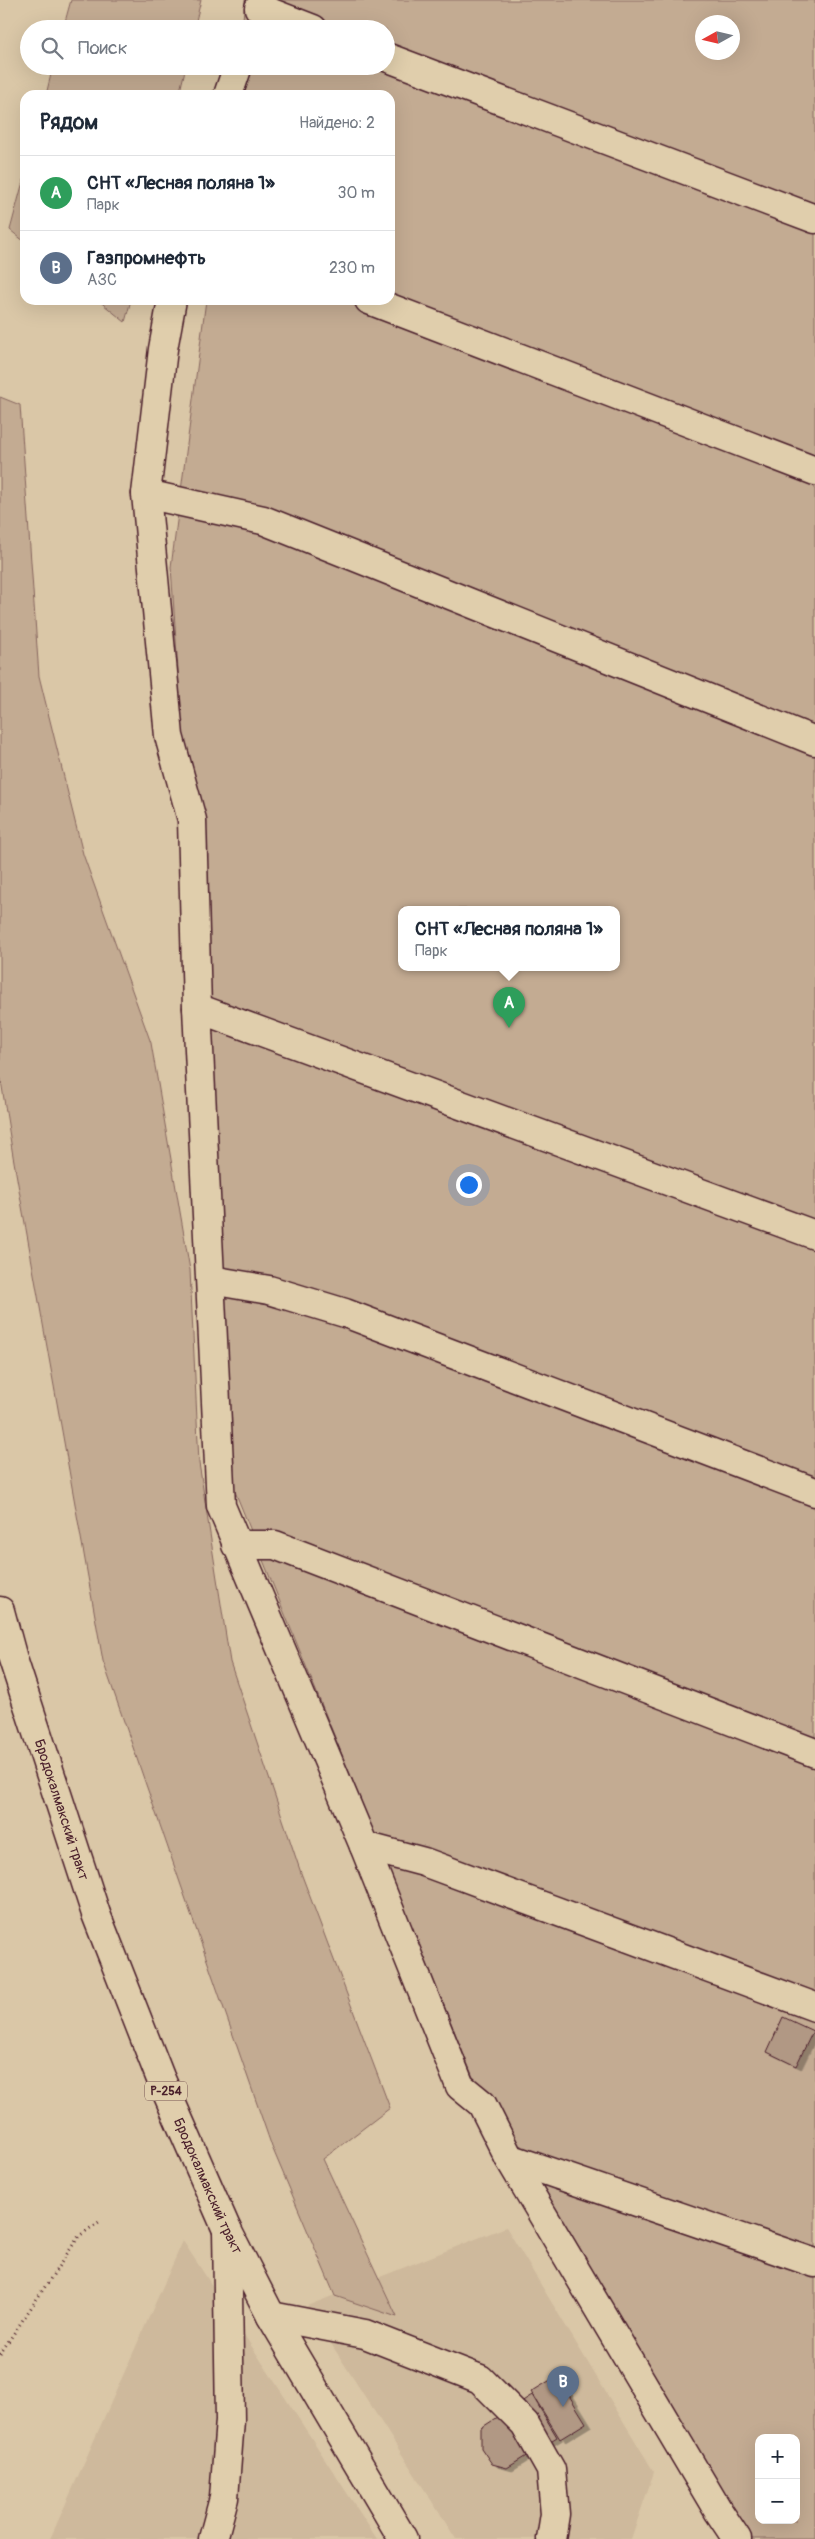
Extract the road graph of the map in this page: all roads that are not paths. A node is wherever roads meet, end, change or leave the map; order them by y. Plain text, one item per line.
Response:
1 (256, 12) edge
2 (282, 20) edge
3 (395, 60) edge
4 (235, 75) edge
5 (230, 90) edge
6 (815, 219) edge
7 (171, 305) edge
8 (382, 305) edge
9 (815, 471) edge
10 (146, 494) junction
11 (815, 741) edge
12 (197, 1008) junction
13 (815, 1235) edge
14 (211, 1280) junction
15 (815, 1492) edge
16 (236, 1545) junction
17 (0, 1610) edge
18 (815, 1753) edge
19 (364, 1846) junction
20 (815, 2007) edge
21 (509, 2158) junction
22 (227, 2230) junction
23 (815, 2263) edge
24 (271, 2316) junction
25 (213, 2539) edge
26 (404, 2539) edge
27 (551, 2539) edge
28 (737, 2539) edge

1 - 2 main road
3 - 6 main road
4 - 5 main road
7 - 10 main road
8 - 9 main road
10 - 11 main road
10 - 12 main road
12 - 13 main road
12 - 14 main road
14 - 15 main road
14 - 16 main road
16 - 18 main road
16 - 19 main road
17 - 22 main road, Бродокалмакский тракт / Р-254
19 - 20 main road
19 - 21 main road
21 - 23 main road
21 - 28 main road
22 - 24 main road, Бродокалмакский тракт / Р-254
22 - 25 main road
24 - 26 main road, Бродокалмакский тракт / Р-254
24 - 27 main road

